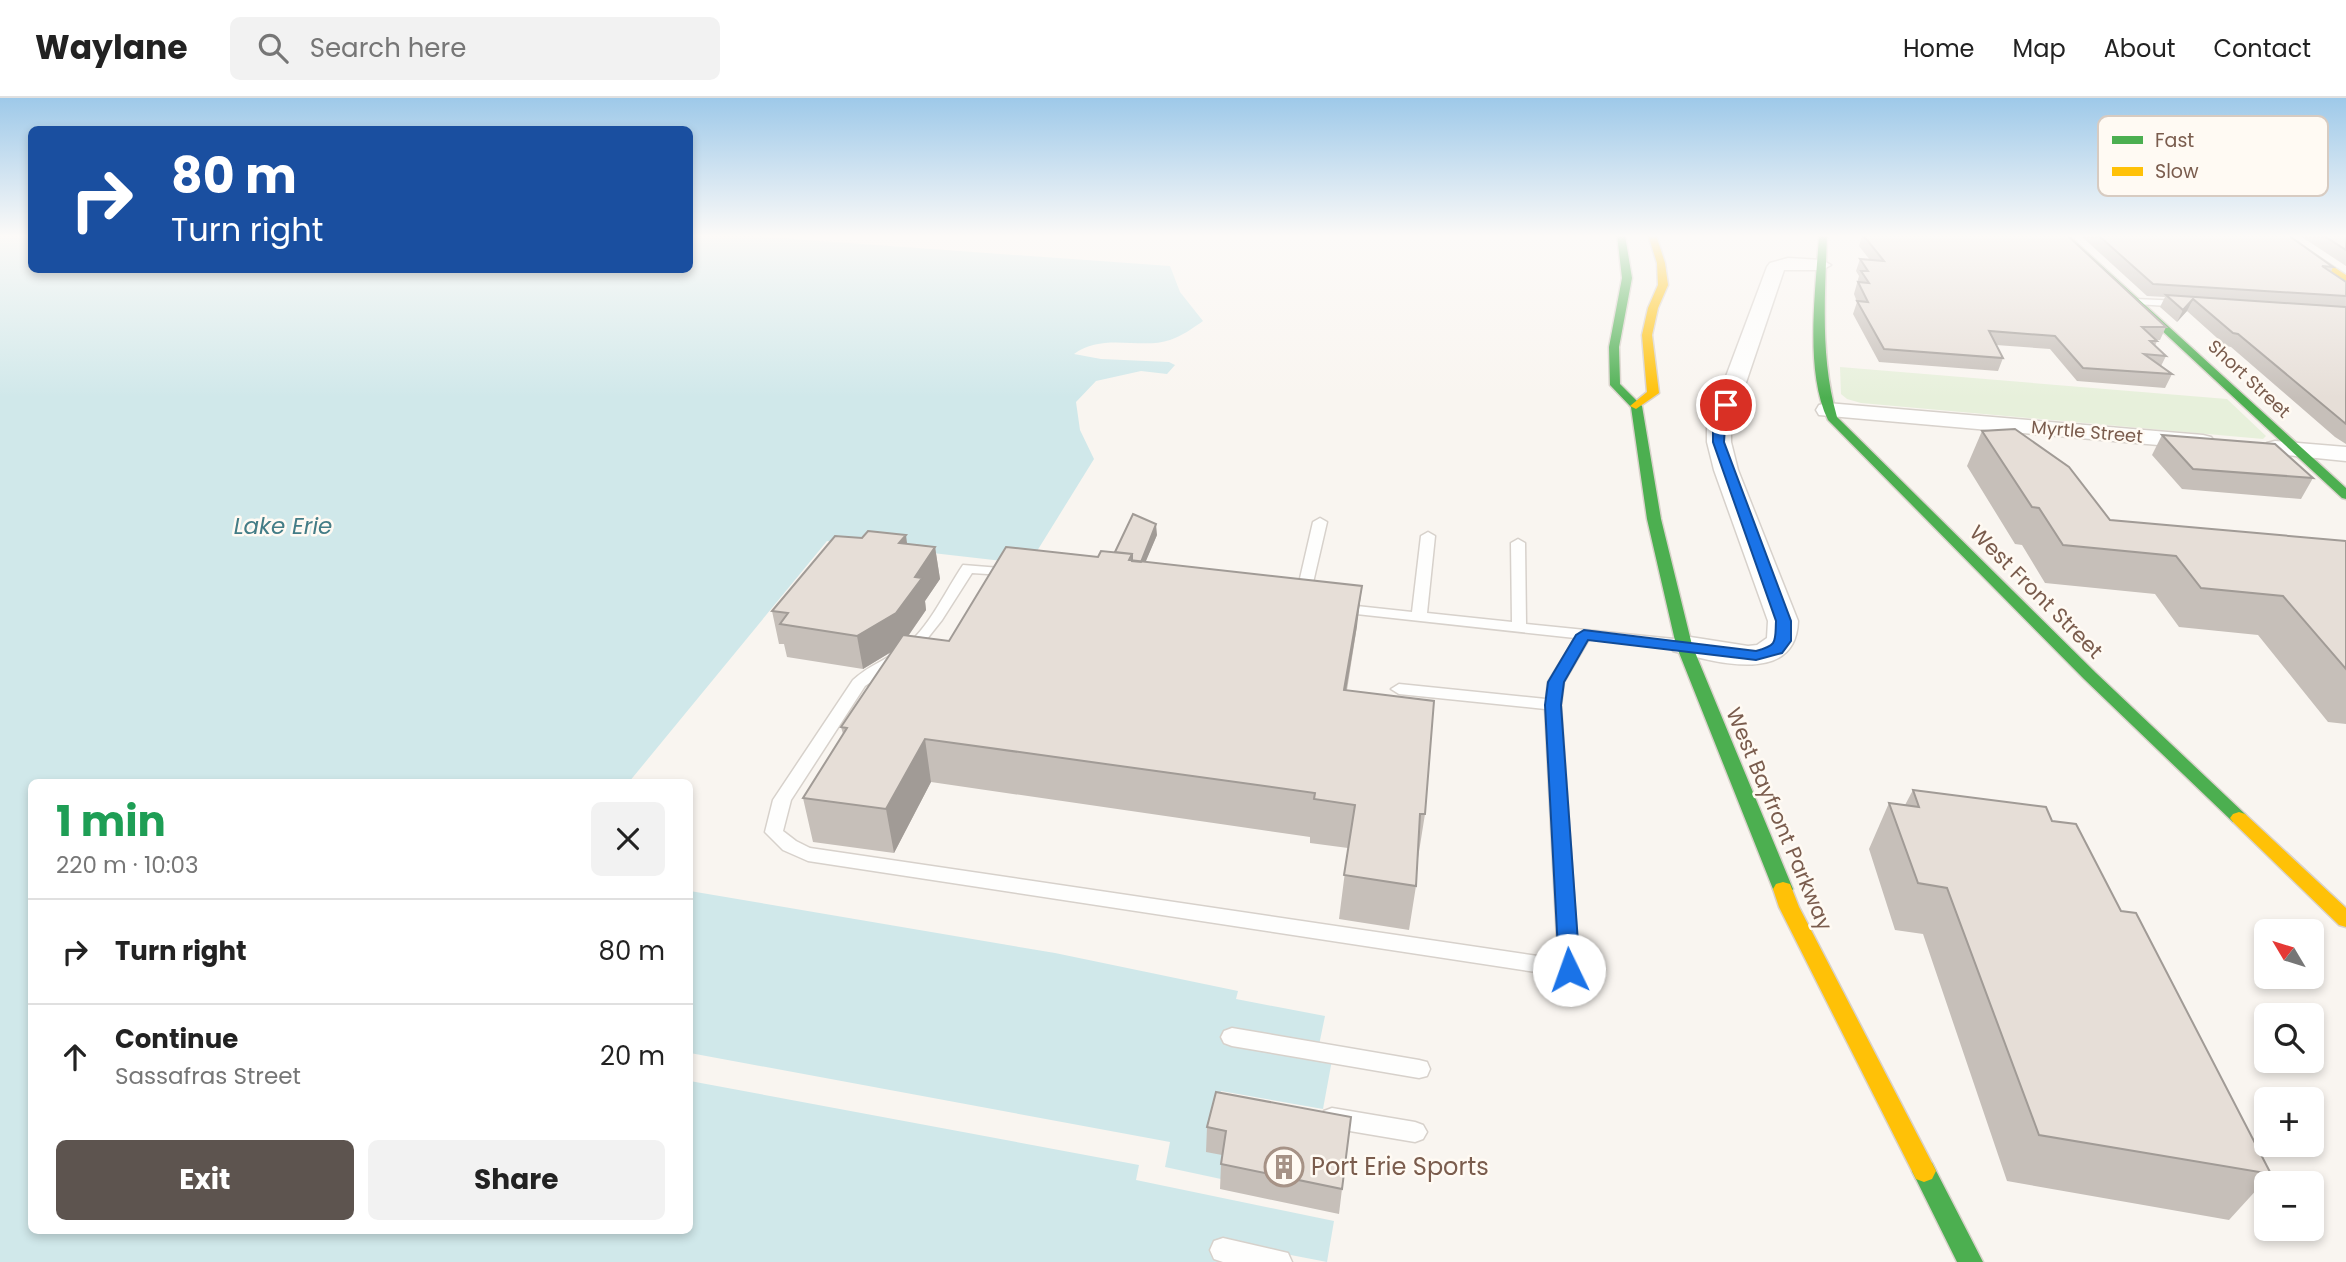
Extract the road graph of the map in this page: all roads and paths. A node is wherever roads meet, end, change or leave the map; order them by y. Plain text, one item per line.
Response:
1 (1627, 289) edge
2 (1661, 289) edge
3 (1768, 289) edge
4 (1822, 289) edge
5 (2124, 289) edge
6 (2137, 301) junction
7 (2200, 305) edge
8 (1636, 405) junction
9 (1828, 410) junction
10 (2219, 444) edge
11 (2246, 446) edge
12 (2298, 450) junction
13 (2346, 454) edge
14 (2346, 495) edge
15 (1320, 522) dead end
16 (1428, 536) dead end
17 (1518, 543) dead end
18 (1037, 575) edge
19 (1419, 617) junction
20 (1519, 628) junction
21 (1584, 635) junction
22 (1684, 645) junction
23 (1399, 689) dead end
24 (1553, 705) junction
25 (2346, 920) edge
26 (1232, 1037) dead end
27 (1419, 1069) dead end
28 (1310, 1114) edge
29 (1415, 1132) dead end
30 (1223, 1250) dead end
31 (1279, 1262) edge
32 (1970, 1262) edge

1 - 8 main road, West Bayfront Parkway
2 - 8 main road
3 - 22 street
4 - 9 main road
5 - 6 main road, Short Street
6 - 7 lane
6 - 12 main road, Short Street
8 - 22 main road, West Bayfront Parkway
9 - 10 street, Myrtle Street
9 - 25 main road, West Front Street
11 - 12 street
12 - 13 street
12 - 14 main road, Short Street
15 - 19 lane
16 - 19 lane
17 - 20 lane
18 - 24 lane
19 - 20 lane
20 - 21 lane
21 - 22 lane
21 - 24 lane
22 - 32 main road, West Bayfront Parkway
23 - 24 lane
26 - 27 lane
28 - 29 lane
30 - 31 lane

